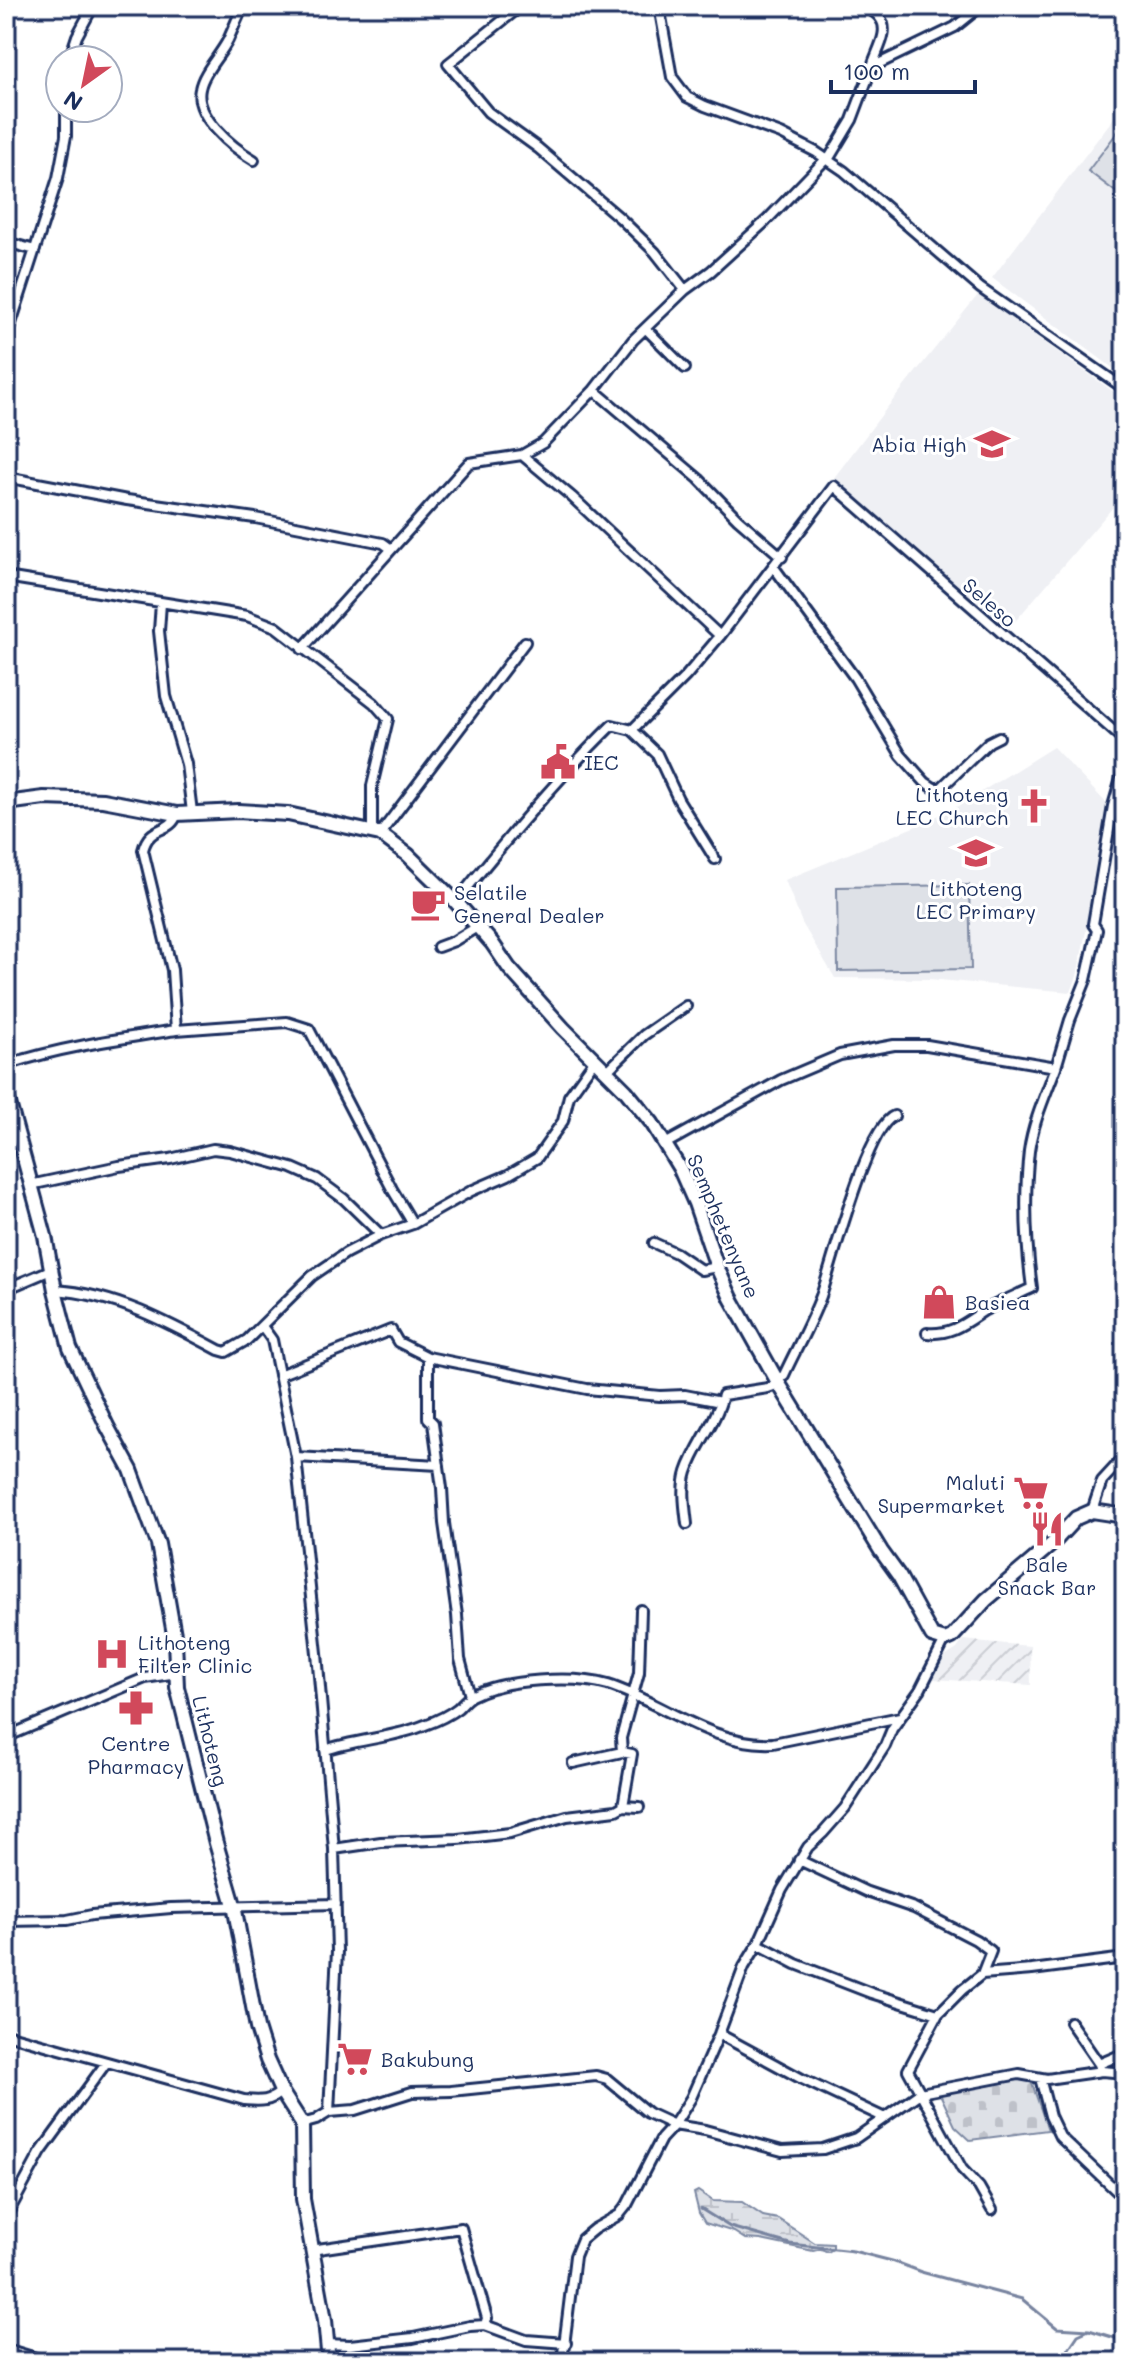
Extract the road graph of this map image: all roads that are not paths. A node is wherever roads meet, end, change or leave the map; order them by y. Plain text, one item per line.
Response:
1 (81, 6) edge
2 (93, 6) edge
3 (243, 6) edge
4 (521, 6) edge
5 (659, 6) edge
6 (864, 6) edge
7 (981, 6) edge
8 (87, 14) junction
9 (74, 44) edge
10 (872, 67) junction
11 (66, 124) edge
12 (827, 159) junction
13 (254, 160) dead end
14 (6, 242) edge
15 (35, 250) junction
16 (685, 290) junction
17 (646, 329) junction
18 (6, 339) edge
19 (685, 368) dead end
20 (1125, 389) edge
21 (594, 390) junction
22 (522, 455) junction
23 (6, 477) edge
24 (390, 548) junction
25 (782, 557) junction
26 (773, 566) junction
27 (6, 577) edge
28 (161, 603) junction
29 (720, 636) junction
30 (525, 642) dead end
31 (302, 649) junction
32 (632, 730) junction
33 (999, 737) dead end
34 (1125, 741) edge
35 (1125, 765) edge
36 (6, 803) edge
37 (192, 812) junction
38 (177, 814) junction
39 (376, 833) junction
40 (715, 859) dead end
41 (456, 902) junction
42 (477, 927) junction
43 (438, 947) dead end
44 (686, 1006) dead end
45 (176, 1030) junction
46 (594, 1061) junction
47 (6, 1065) edge
48 (1056, 1067) junction
49 (606, 1072) junction
50 (6, 1092) edge
51 (894, 1116) dead end
52 (665, 1144) junction
53 (30, 1185) junction
54 (413, 1224) junction
55 (381, 1235) junction
56 (654, 1243) dead end
57 (717, 1267) junction
58 (53, 1269) junction
59 (6, 1289) edge
60 (55, 1290) junction
61 (262, 1326) junction
62 (927, 1333) dead end
63 (428, 1357) junction
64 (279, 1375) junction
65 (778, 1381) junction
66 (721, 1402) junction
67 (1125, 1456) edge
68 (296, 1457) junction
69 (439, 1465) junction
70 (1092, 1511) junction
71 (1125, 1516) edge
72 (687, 1524) dead end
73 (641, 1610) dead end
74 (945, 1640) junction
75 (177, 1673) junction
76 (631, 1694) junction
77 (470, 1696) junction
78 (900, 1717) junction
79 (6, 1737) edge
80 (325, 1750) junction
81 (622, 1752) junction
82 (573, 1763) dead end
83 (623, 1806) junction
84 (639, 1807) dead end
85 (334, 1849) junction
86 (799, 1860) junction
87 (336, 1904) junction
88 (234, 1905) junction
89 (6, 1921) edge
90 (758, 1944) junction
91 (1125, 1958) edge
92 (982, 1974) junction
93 (938, 2014) junction
94 (1070, 2022) dead end
95 (6, 2034) edge
96 (719, 2034) junction
97 (1125, 2053) edge
98 (106, 2063) junction
99 (1100, 2067) junction
100 (1125, 2073) edge
101 (1040, 2078) junction
102 (281, 2091) junction
103 (920, 2093) junction
104 (329, 2112) junction
105 (885, 2118) junction
106 (302, 2124) junction
107 (674, 2125) junction
108 (1125, 2199) edge
109 (992, 2210) dead end
110 (6, 2217) edge
111 (311, 2250) junction
112 (485, 2325) junction
113 (566, 2343) junction
114 (326, 2344) junction
115 (6, 2349) edge
116 (49, 2362) edge
117 (329, 2362) edge
118 (562, 2362) edge

1 - 8 street
2 - 8 street
3 - 13 street
4 - 16 street
5 - 12 street
6 - 10 street
7 - 10 street
8 - 9 street
10 - 12 street
11 - 15 street
12 - 16 street
12 - 20 street
14 - 15 street
15 - 18 street
16 - 17 street
17 - 19 street
17 - 21 street
21 - 22 street
21 - 25 street
22 - 24 street
22 - 29 street
23 - 24 street
24 - 31 street
25 - 26 street
25 - 34 street, Seleso
26 - 29 street
26 - 33 street
27 - 28 street
28 - 31 street
28 - 37 street
29 - 32 street
30 - 39 street
31 - 39 street
32 - 40 street
32 - 41 street
35 - 48 street
36 - 38 main road, Semphetenyane
37 - 38 main road, Semphetenyane
37 - 39 main road, Semphetenyane
38 - 45 street
39 - 41 main road, Semphetenyane
41 - 42 main road, Semphetenyane
42 - 43 street
42 - 46 main road, Semphetenyane
44 - 49 street
45 - 47 street
45 - 54 street
46 - 49 main road, Semphetenyane
46 - 54 street
48 - 52 street
48 - 62 street
49 - 52 main road, Semphetenyane
50 - 53 main road, Lithoteng
51 - 65 street
52 - 57 main road, Semphetenyane
53 - 55 street
53 - 58 main road, Lithoteng
54 - 55 street
55 - 61 street
56 - 57 street
57 - 65 main road, Semphetenyane
58 - 59 street
58 - 60 main road, Lithoteng
60 - 61 street
60 - 75 main road, Lithoteng
61 - 64 street
63 - 64 street
63 - 66 street
63 - 69 street
64 - 68 street
65 - 66 street
65 - 74 main road, Semphetenyane
66 - 72 street
67 - 70 street
68 - 69 street
68 - 80 street
69 - 77 street
70 - 71 main road
70 - 74 main road
73 - 76 street
74 - 78 street
75 - 79 street
75 - 88 main road, Lithoteng
76 - 77 street
76 - 78 street
76 - 81 street
77 - 80 street
78 - 86 street
80 - 85 street
81 - 82 street
81 - 83 street
83 - 84 street
83 - 85 street
85 - 87 street
86 - 90 street
86 - 92 street
87 - 88 street
87 - 104 street
88 - 89 street
88 - 102 main road, Lithoteng
90 - 93 street
90 - 96 street
91 - 92 street
92 - 93 street
93 - 103 street
94 - 99 street
95 - 98 street
96 - 105 street
96 - 107 street
97 - 99 street
98 - 102 street
98 - 110 street
99 - 100 street
99 - 101 street
101 - 103 street
101 - 108 street
102 - 106 main road, Lithoteng
103 - 105 street
103 - 109 street
104 - 106 street
104 - 107 street
105 - 107 street
106 - 111 main road
107 - 113 street
111 - 112 street
111 - 114 main road
112 - 113 street
112 - 114 street
113 - 118 street
114 - 117 main road
115 - 116 street

